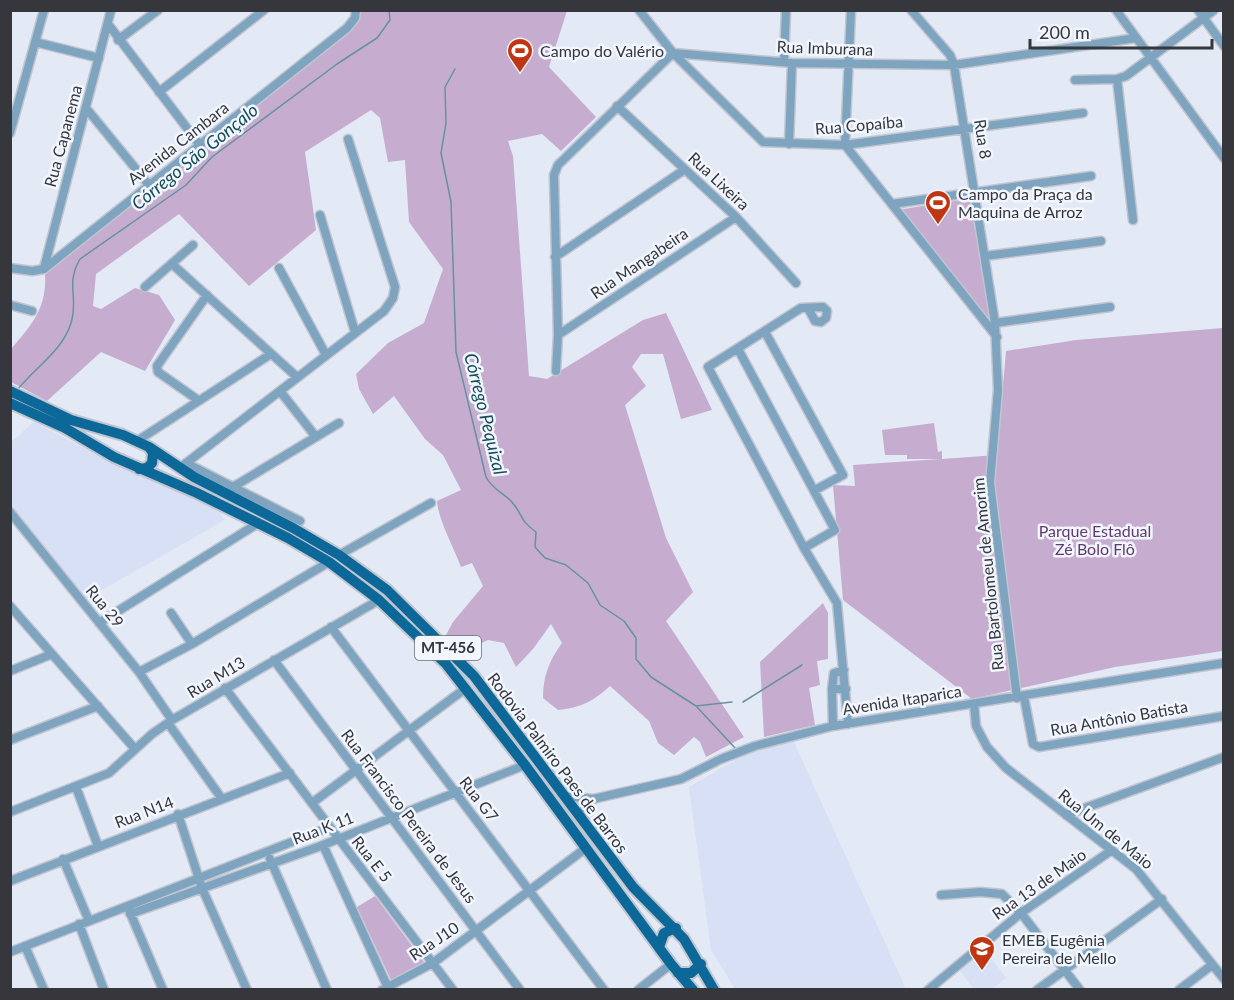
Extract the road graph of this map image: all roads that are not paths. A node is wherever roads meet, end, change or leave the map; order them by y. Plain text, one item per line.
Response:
1 (44, 10) edge
2 (111, 10) edge
3 (158, 10) edge
4 (639, 10) edge
5 (786, 10) edge
6 (851, 10) edge
7 (911, 10) edge
8 (1116, 10) edge
9 (1214, 10) edge
10 (263, 11) edge
11 (353, 13) edge
12 (1201, 14) edge
13 (108, 24) junction
14 (1136, 38) junction
15 (118, 40) junction
16 (35, 42) junction
17 (1224, 46) edge
18 (673, 53) junction
19 (1150, 56) junction
20 (99, 58) junction
21 (788, 62) junction
22 (849, 65) junction
23 (954, 65) junction
24 (1117, 79) junction
25 (1074, 80) dead end
26 (159, 92) junction
27 (617, 106) junction
28 (86, 108) junction
29 (1083, 113) dead end
30 (966, 128) junction
31 (10, 133) edge
32 (348, 139) dead end
33 (199, 144) junction
34 (789, 144) junction
35 (845, 145) junction
36 (1224, 158) edge
37 (684, 170) junction
38 (1091, 176) dead end
39 (149, 185) junction
40 (976, 192) junction
41 (892, 204) junction
42 (320, 215) dead end
43 (736, 217) junction
44 (1133, 220) dead end
45 (1101, 241) dead end
46 (193, 245) dead end
47 (986, 256) junction
48 (555, 257) junction
49 (172, 264) junction
50 (10, 268) edge
51 (44, 268) junction
52 (279, 268) dead end
53 (796, 283) dead end
54 (145, 286) dead end
55 (207, 295) junction
56 (10, 305) edge
57 (1110, 307) dead end
58 (808, 308) dead end
59 (32, 311) dead end
60 (995, 324) junction
61 (356, 332) junction
62 (765, 332) junction
63 (558, 335) junction
64 (997, 337) junction
65 (738, 349) junction
66 (271, 354) junction
67 (326, 355) junction
68 (556, 371) dead end
69 (297, 377) junction
70 (280, 391) junction
71 (14, 398) edge
72 (198, 400) junction
73 (339, 423) dead end
74 (123, 435) junction
75 (316, 437) junction
76 (137, 441) junction
77 (149, 447) junction
78 (114, 457) junction
79 (183, 465) junction
80 (138, 468) junction
81 (233, 487) junction
82 (815, 490) junction
83 (223, 493) junction
84 (431, 503) dead end
85 (10, 512) edge
86 (300, 521) dead end
87 (258, 524) junction
88 (804, 548) junction
89 (339, 555) junction
90 (329, 562) junction
91 (378, 600) junction
92 (10, 606) edge
93 (171, 613) dead end
94 (99, 623) junction
95 (331, 627) junction
96 (192, 644) junction
97 (52, 654) junction
98 (274, 660) junction
99 (1221, 663) edge
100 (844, 670) junction
101 (10, 671) edge
102 (139, 672) junction
103 (1224, 673) edge
104 (225, 688) junction
105 (466, 688) junction
106 (832, 689) junction
107 (846, 689) junction
108 (1021, 697) junction
109 (974, 704) junction
110 (98, 706) junction
111 (1224, 716) edge
112 (170, 721) junction
113 (848, 724) junction
114 (833, 726) junction
115 (410, 730) junction
116 (10, 740) edge
117 (135, 749) junction
118 (1224, 757) edge
119 (525, 765) junction
120 (356, 770) junction
121 (290, 773) junction
122 (76, 787) junction
123 (454, 792) junction
124 (564, 796) junction
125 (222, 799) junction
126 (593, 799) junction
127 (312, 803) junction
128 (10, 812) edge
129 (178, 814) junction
130 (1066, 815) junction
131 (392, 817) junction
132 (581, 819) junction
133 (330, 827) junction
134 (337, 838) junction
135 (323, 845) junction
136 (98, 846) junction
137 (586, 848) junction
138 (1112, 850) junction
139 (267, 853) junction
140 (63, 860) junction
141 (272, 863) junction
142 (10, 881) edge
143 (201, 884) junction
144 (531, 889) junction
145 (941, 895) dead end
146 (1162, 899) junction
147 (129, 910) junction
148 (1021, 914) junction
149 (88, 921) junction
150 (79, 924) junction
151 (676, 928) junction
152 (476, 931) junction
153 (25, 946) junction
154 (659, 947) junction
155 (10, 952) edge
156 (433, 963) junction
157 (701, 964) junction
158 (1212, 965) junction
159 (674, 969) junction
160 (1064, 969) junction
161 (1224, 979) edge
162 (386, 989) edge
163 (44, 990) edge
164 (104, 990) edge
165 (163, 990) edge
166 (247, 990) edge
167 (327, 990) edge
168 (453, 990) edge
169 (520, 990) edge
170 (604, 990) edge
171 (638, 990) edge
172 (693, 990) edge
173 (714, 990) edge
174 (928, 990) edge
175 (1037, 990) edge
176 (1080, 990) edge
177 (1179, 990) edge

1 - 16 street
2 - 13 street, Rua Capanema
3 - 15 street
4 - 18 street, Rua Copaíba
5 - 21 street
6 - 22 street
7 - 23 street, Rua 8
8 - 14 street
9 - 12 street
10 - 26 street
11 - 33 street, Avenida Cambara
12 - 17 street
12 - 19 street
13 - 15 street
13 - 20 street, Rua Capanema
14 - 19 street
14 - 23 street, Rua Imburana
15 - 26 street
16 - 20 street
16 - 31 street
18 - 21 street, Rua Imburana
18 - 27 street
18 - 34 street, Rua Copaíba
19 - 24 street
19 - 36 street
20 - 28 street, Rua Capanema
21 - 22 street, Rua Imburana
21 - 34 street
22 - 23 street, Rua Imburana
22 - 35 street
23 - 30 street, Rua 8
24 - 25 street
24 - 44 street
26 - 33 street
27 - 37 street, Rua Lixeira
27 - 48 street
28 - 39 street
28 - 51 street, Rua Capanema
29 - 30 street, Rua Copaíba
30 - 35 street, Rua Copaíba
30 - 40 street, Rua 8
32 - 61 street
33 - 39 street, Avenida Cambara
34 - 35 street, Rua Copaíba
35 - 41 street
37 - 43 street, Rua Lixeira
37 - 48 street
38 - 40 street
39 - 51 street, Avenida Cambara
40 - 41 street
40 - 47 street, Rua 8
41 - 64 street
42 - 61 street
43 - 53 street, Rua Lixeira
43 - 63 street, Rua Mangabeira
45 - 47 street
46 - 49 street
47 - 60 street, Rua 8
48 - 63 street
49 - 54 street
49 - 55 street
50 - 51 street
52 - 67 street
55 - 66 street
55 - 72 street
56 - 59 street
57 - 60 street
58 - 62 street
60 - 64 street, Rua 8
61 - 67 street
62 - 65 street
62 - 82 street
63 - 68 street
64 - 108 street, Rua Bartolomeu de Amorim
65 - 82 street
65 - 88 street
66 - 69 street
66 - 72 street
67 - 69 street
69 - 70 street
70 - 75 street
70 - 79 street
71 - 74 main road, Rodovia Palmiro Paes de Barros / MT-456
71 - 78 main road, Rodovia Palmiro Paes de Barros / MT-456
72 - 76 street
73 - 75 street
74 - 76 main road, Rodovia Palmiro Paes de Barros / MT-456
74 - 78 main road
75 - 81 street
76 - 77 main road, Rodovia Palmiro Paes de Barros / MT-456
77 - 79 main road, Rodovia Palmiro Paes de Barros / MT-456
77 - 80 main road
78 - 80 main road, Rodovia Palmiro Paes de Barros / MT-456
79 - 81 street
79 - 83 main road, Rodovia Palmiro Paes de Barros / MT-456
80 - 87 main road, Rodovia Palmiro Paes de Barros / MT-456
81 - 83 street
81 - 86 street
82 - 88 street
83 - 89 main road, Rodovia Palmiro Paes de Barros / MT-456
84 - 89 street
85 - 94 street, Rua 29
87 - 90 main road, Rodovia Palmiro Paes de Barros / MT-456
87 - 94 street
88 - 100 street
89 - 124 main road, Rodovia Palmiro Paes de Barros / MT-456
90 - 91 main road, Rodovia Palmiro Paes de Barros / MT-456
90 - 96 street
91 - 95 street, Rua M13
91 - 105 main road, Rodovia Palmiro Paes de Barros / MT-456
92 - 97 street
93 - 96 street
94 - 102 street, Rua 29
95 - 98 street, Rua M13
95 - 115 street, Rua G7
96 - 102 street
97 - 101 street
97 - 110 street
98 - 104 street, Rua M13
98 - 120 street, Rua Francisco Pereira de Jesus
99 - 103 street
99 - 108 street, Avenida Itaparica
100 - 106 street
100 - 107 street
102 - 112 street, Rua 29
104 - 112 street, Rua M13
104 - 121 street, Rua E 5
105 - 115 street
105 - 119 main road, Rodovia Palmiro Paes de Barros / MT-456
106 - 107 street
106 - 114 street
107 - 113 street
108 - 109 street, Avenida Itaparica
108 - 111 street, Rua Antônio Batista
109 - 113 street, Avenida Itaparica
109 - 130 street, Rua Um de Maio
110 - 116 street
110 - 117 street
112 - 117 street, Rua M13
112 - 125 street, Rua 29
113 - 114 street, Avenida Itaparica
114 - 126 street, Avenida Itaparica
115 - 120 street
115 - 123 street, Rua G7
117 - 122 street, Rua M13
118 - 130 street
119 - 123 street, Rua K 11
119 - 137 main road, Rodovia Palmiro Paes de Barros / MT-456
120 - 127 street
120 - 131 street, Rua Francisco Pereira de Jesus
121 - 125 street, Rua N14
121 - 127 street, Rua E 5
122 - 128 street, Rua M13
122 - 136 street
123 - 131 street, Rua K 11
123 - 144 street, Rua G7
124 - 126 street, Avenida Itaparica
124 - 132 main road, Rodovia Palmiro Paes de Barros / MT-456
125 - 129 street, Rua N14
126 - 132 street
127 - 133 street, Rua E 5
129 - 136 street, Rua N14
129 - 143 street
130 - 138 street, Rua Um de Maio
131 - 134 street, Rua K 11
131 - 152 street, Rua Francisco Pereira de Jesus
132 - 151 main road, Rodovia Palmiro Paes de Barros / MT-456
133 - 134 street, Rua E 5
133 - 139 street, Rua K 11
134 - 135 street, Rua K 11
134 - 156 street, Rua E 5
135 - 141 street, Rua K 11
135 - 162 street
136 - 140 street, Rua N14
137 - 144 street, Rua J10
137 - 154 main road, Rodovia Palmiro Paes de Barros / MT-456
138 - 146 street, Rua Um de Maio
138 - 148 street, Rua 13 de Maio
139 - 141 street
139 - 143 street, Rua K 11
140 - 142 street, Rua N14
140 - 149 street
141 - 143 street, Rua K 11
141 - 167 street
143 - 147 street, Rua K 11
143 - 166 street
144 - 152 street, Rua J10
144 - 170 street, Rua G7
145 - 148 street
146 - 158 street, Rua Um de Maio
146 - 160 street
147 - 149 street, Rua K 11
147 - 165 street
148 - 160 street
148 - 174 street, Rua 13 de Maio
149 - 150 street, Rua K 11
150 - 153 street, Rua K 11
150 - 164 street
151 - 154 main road
151 - 157 main road, Rodovia Palmiro Paes de Barros / MT-456
152 - 156 street, Rua J10
152 - 169 street, Rua Francisco Pereira de Jesus
153 - 155 street, Rua K 11
153 - 163 street
154 - 159 main road, Rodovia Palmiro Paes de Barros / MT-456
156 - 162 street, Rua J10
156 - 168 street, Rua E 5
157 - 159 main road
157 - 173 main road, Rodovia Palmiro Paes de Barros / MT-456
158 - 161 street, Rua Um de Maio
158 - 177 street
159 - 171 street
159 - 172 main road, Rodovia Palmiro Paes de Barros / MT-456
160 - 175 street
160 - 176 street

